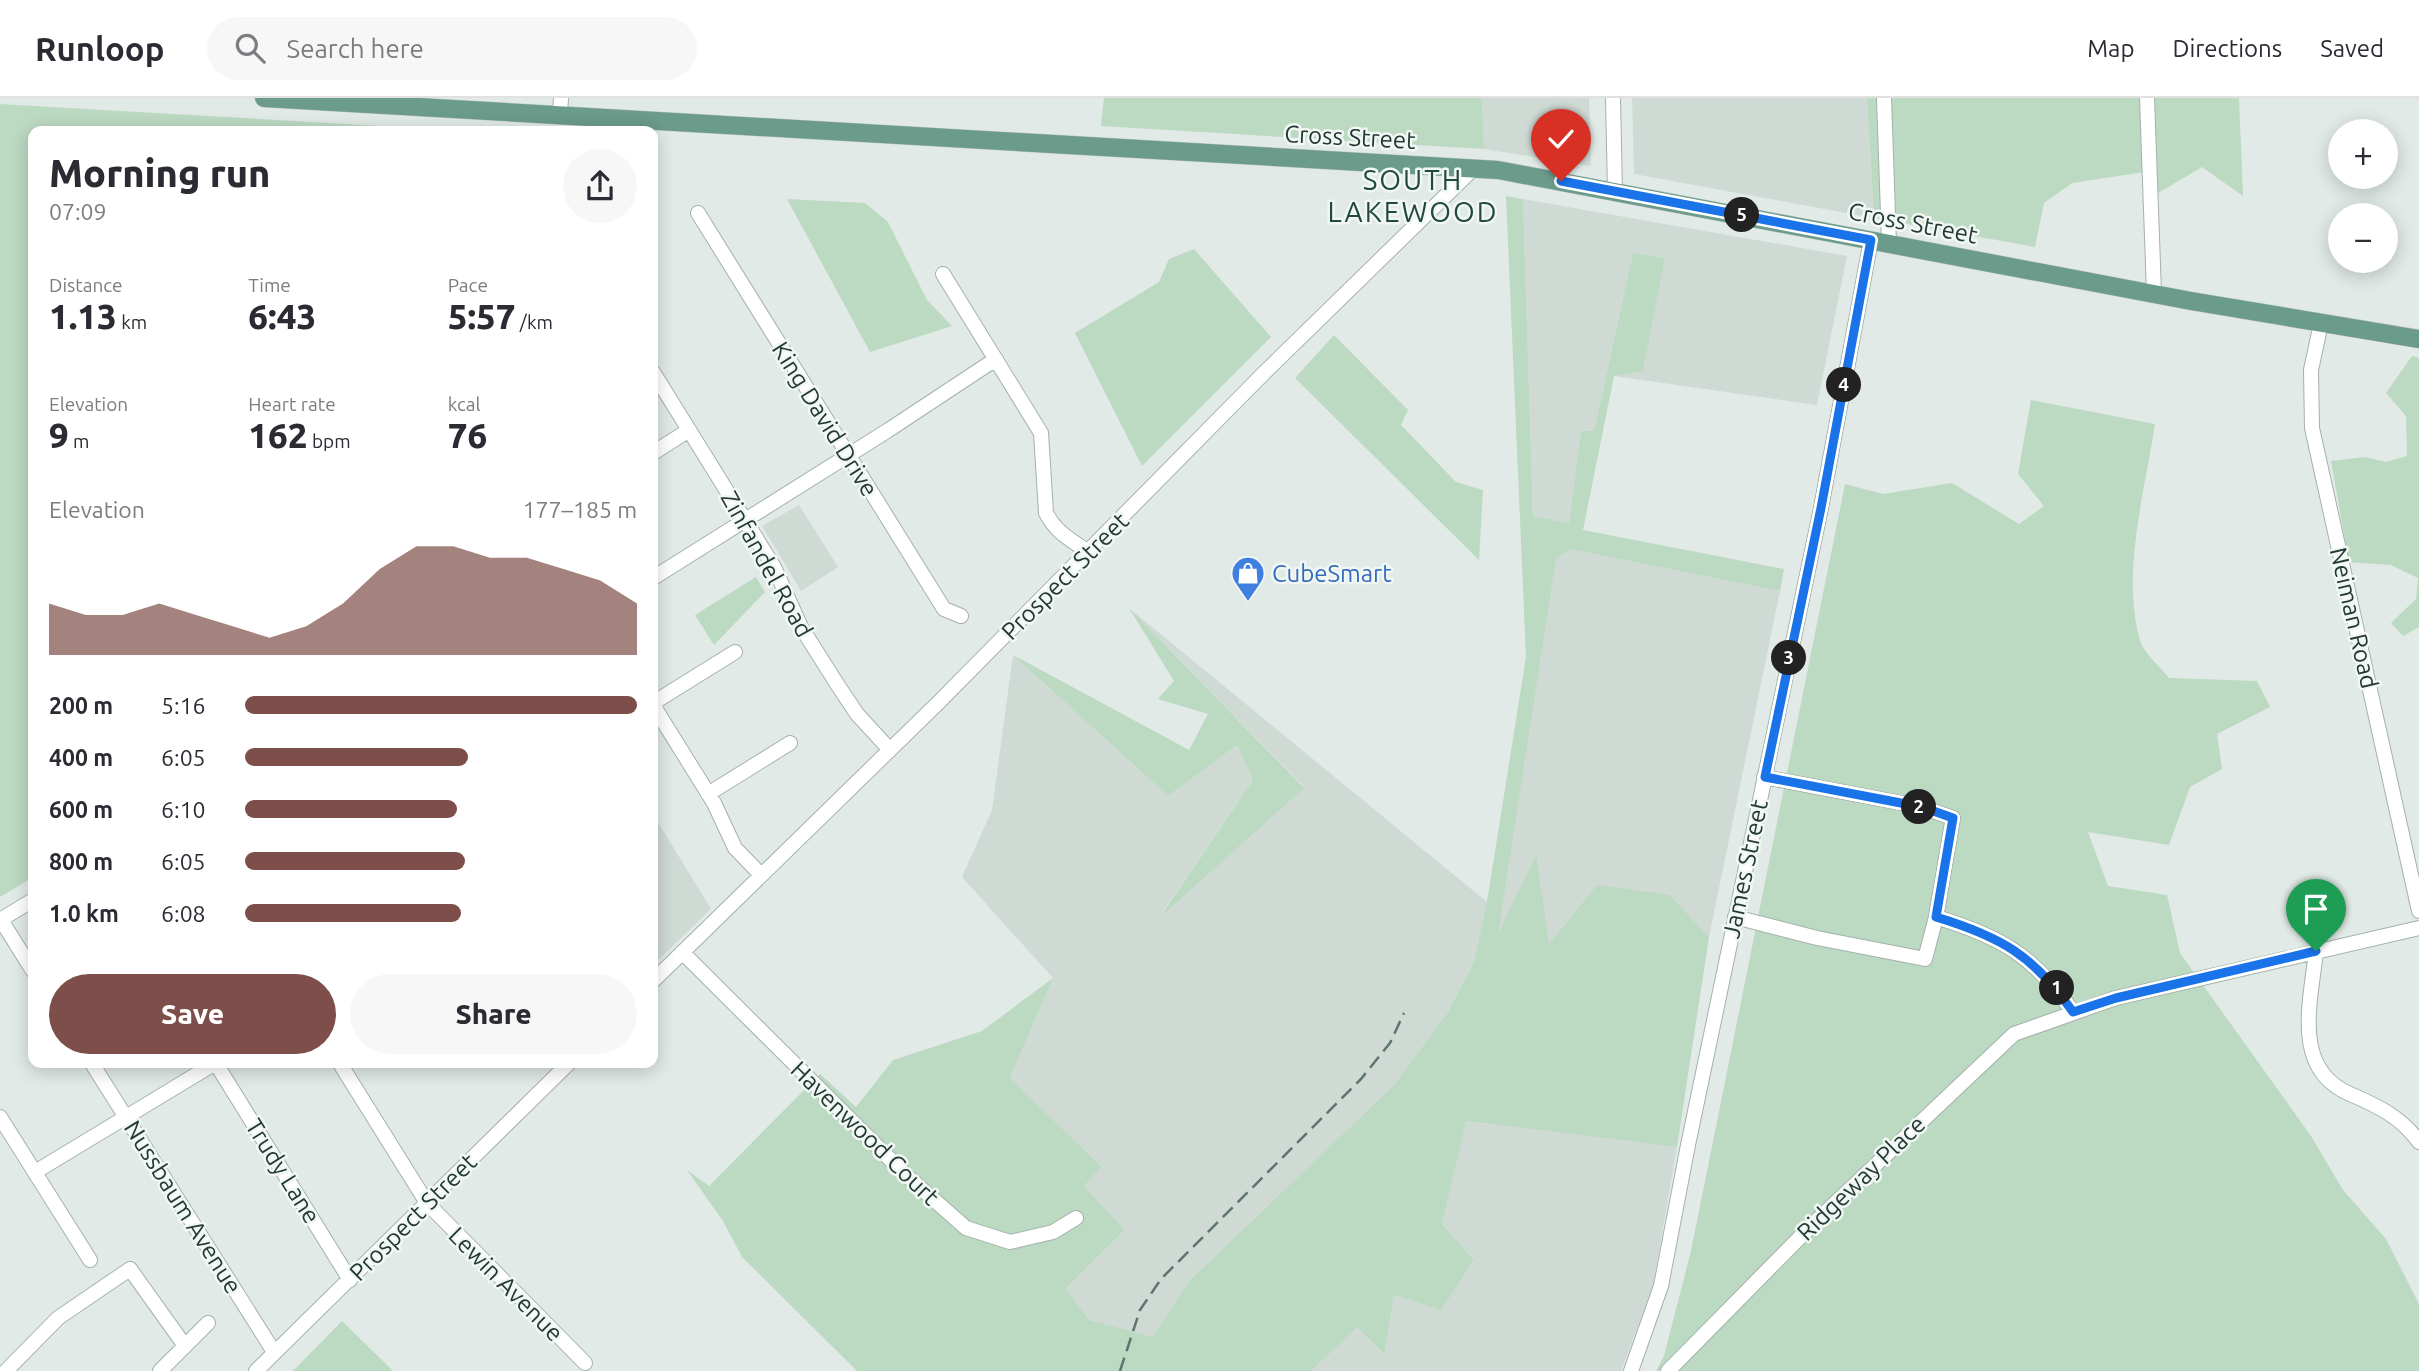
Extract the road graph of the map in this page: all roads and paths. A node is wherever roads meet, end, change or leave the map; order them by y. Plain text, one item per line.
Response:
1 (264, 98) edge
2 (1613, 98) edge
3 (1884, 98) edge
4 (2147, 98) edge
5 (560, 107) edge
6 (1474, 168) junction
7 (1615, 192) junction
8 (698, 213) dead end
9 (1880, 241) junction
10 (943, 274) dead end
11 (2154, 293) junction
12 (2321, 323) junction
13 (2419, 340) edge
14 (996, 359) junction
15 (658, 380) edge
16 (689, 430) junction
17 (658, 450) edge
18 (848, 456) junction
19 (745, 521) junction
20 (1084, 549) junction
21 (658, 575) edge
22 (961, 616) dead end
23 (735, 652) dead end
24 (658, 701) edge
25 (658, 712) edge
26 (790, 743) dead end
27 (890, 750) junction
28 (1765, 777) junction
29 (708, 794) junction
30 (761, 875) junction
31 (28, 903) edge
32 (2419, 911) edge
33 (1735, 917) junction
34 (1936, 917) junction
35 (0, 920) edge
36 (2419, 928) edge
37 (2316, 951) junction
38 (682, 952) junction
39 (28, 963) edge
40 (658, 976) edge
41 (2073, 1012) junction
42 (95, 1068) edge
43 (206, 1068) edge
44 (220, 1068) edge
45 (343, 1068) edge
46 (564, 1068) edge
47 (0, 1117) edge
48 (126, 1117) junction
49 (2419, 1142) edge
50 (35, 1172) junction
51 (427, 1203) junction
52 (1076, 1218) dead end
53 (90, 1260) dead end
54 (350, 1280) junction
55 (208, 1323) dead end
56 (185, 1346) junction
57 (274, 1352) junction
58 (585, 1363) dead end
59 (6, 1371) edge
60 (160, 1371) edge
61 (256, 1371) edge
62 (1631, 1371) edge
63 (1668, 1371) edge

1 - 5 main road, Cross Street
2 - 7 street
3 - 9 street, James Street
4 - 11 street
5 - 6 main road, Cross Street
6 - 7 main road, Cross Street
6 - 20 street, Prospect Street
7 - 9 main road, Cross Street
8 - 18 street, King David Drive
9 - 11 main road, Cross Street
9 - 28 street, James Street
10 - 14 street
11 - 12 main road, Cross Street
12 - 13 main road, Cross Street
12 - 32 street, Neiman Road
14 - 18 street
14 - 20 street
15 - 16 street, Zinfandel Road
16 - 17 street
16 - 19 street, Zinfandel Road
18 - 19 street
18 - 22 street, King David Drive
19 - 21 street
19 - 27 street, Zinfandel Road
20 - 27 street, Prospect Street
23 - 24 street
25 - 29 street
26 - 29 street
27 - 30 street, Prospect Street
28 - 33 street, James Street
28 - 34 street
29 - 30 street
30 - 38 street, Prospect Street
31 - 35 street
33 - 34 street
33 - 62 street, James Street
34 - 41 street
35 - 39 street
36 - 37 street, Ridgeway Place
37 - 41 street, Ridgeway Place
37 - 49 street
38 - 40 street, Prospect Street
38 - 52 street, Havenwood Court
41 - 63 street, Ridgeway Place
42 - 48 street, Nussbaum Avenue
43 - 48 street
44 - 54 street, Trudy Lane
45 - 51 street, Lewin Avenue
46 - 51 street, Prospect Street
47 - 50 street
48 - 50 street
48 - 57 street, Nussbaum Avenue
50 - 53 street
51 - 54 street, Prospect Street
51 - 58 street, Lewin Avenue
54 - 57 street, Prospect Street
55 - 56 street
56 - 59 street
56 - 60 street
57 - 61 street, Prospect Street

